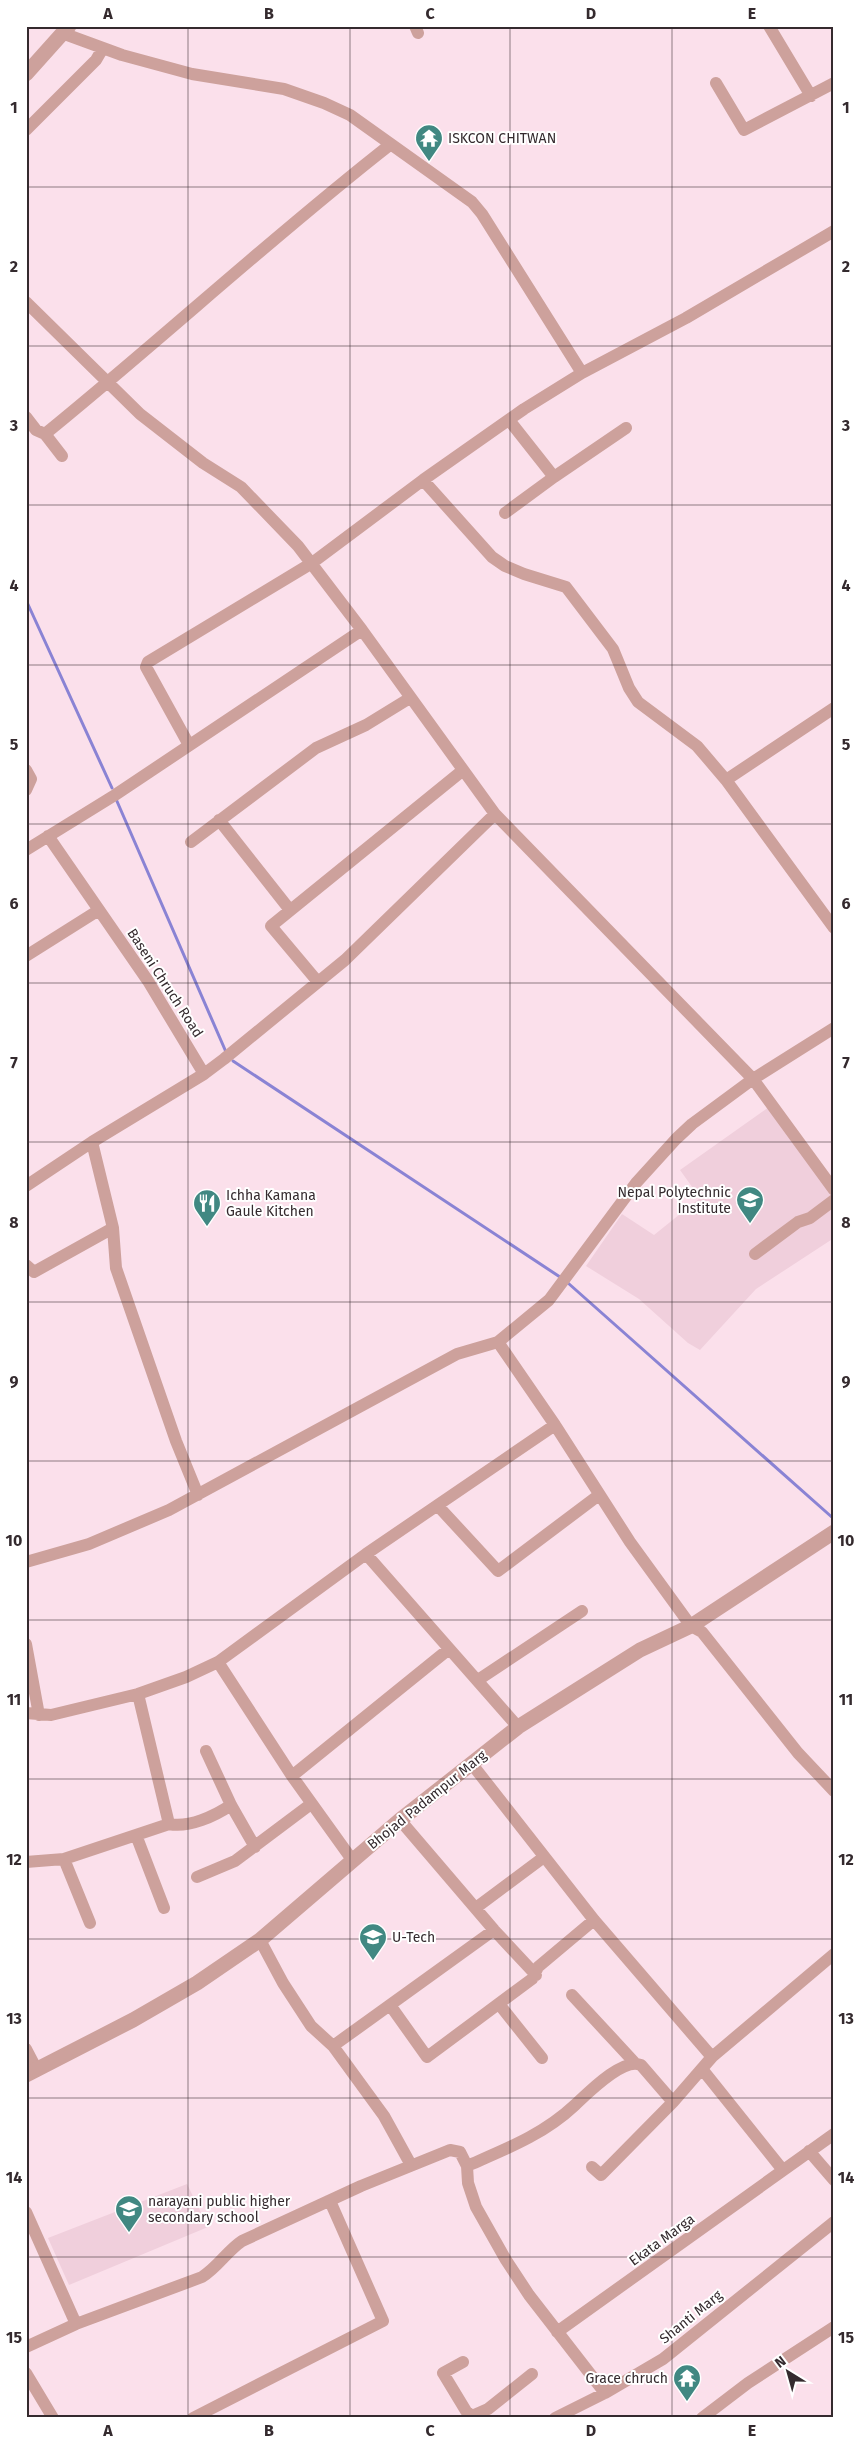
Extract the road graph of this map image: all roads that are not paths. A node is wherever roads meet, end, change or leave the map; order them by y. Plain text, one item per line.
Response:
1 (769, 26) edge
2 (66, 30) edge
3 (103, 48) junction
4 (26, 74) edge
5 (716, 82) dead end
6 (834, 83) edge
7 (811, 96) junction
8 (26, 130) edge
9 (390, 144) junction
10 (834, 231) edge
11 (26, 302) edge
12 (582, 372) junction
13 (108, 383) junction
14 (26, 418) edge
15 (509, 420) junction
16 (626, 428) dead end
17 (45, 434) junction
18 (62, 456) dead end
19 (554, 477) junction
20 (423, 480) junction
21 (505, 513) dead end
22 (312, 562) junction
23 (362, 630) junction
24 (410, 698) junction
25 (834, 708) edge
26 (189, 745) junction
27 (26, 770) edge
28 (462, 771) junction
29 (726, 780) junction
30 (26, 790) edge
31 (495, 814) junction
32 (219, 820) junction
33 (48, 836) junction
34 (191, 842) dead end
35 (26, 850) edge
36 (99, 910) junction
37 (290, 910) junction
38 (834, 928) edge
39 (26, 956) edge
40 (318, 982) junction
41 (834, 1028) edge
42 (204, 1074) junction
43 (752, 1079) junction
44 (92, 1142) junction
45 (26, 1186) edge
46 (834, 1190) edge
47 (834, 1200) edge
48 (113, 1228) junction
49 (755, 1254) dead end
50 (26, 1265) edge
51 (498, 1342) junction
52 (555, 1425) junction
53 (599, 1495) junction
54 (198, 1496) junction
55 (438, 1506) junction
56 (834, 1532) edge
57 (366, 1554) junction
58 (26, 1562) edge
59 (582, 1611) dead end
60 (691, 1626) junction
61 (26, 1644) edge
62 (449, 1649) junction
63 (218, 1662) junction
64 (478, 1680) junction
65 (138, 1694) junction
66 (32, 1714) edge
67 (518, 1727) junction
68 (206, 1752) dead end
69 (471, 1764) junction
70 (292, 1776) junction
71 (831, 1783) edge
72 (311, 1804) junction
73 (231, 1805) junction
74 (400, 1820) junction
75 (169, 1824) junction
76 (136, 1835) junction
77 (256, 1847) junction
78 (544, 1857) junction
79 (64, 1859) junction
80 (353, 1861) junction
81 (26, 1862) edge
82 (197, 1877) dead end
83 (477, 1907) junction
84 (164, 1908) dead end
85 (594, 1920) junction
86 (90, 1923) dead end
87 (494, 1930) junction
88 (260, 1940) junction
89 (834, 1954) edge
90 (536, 1975) junction
91 (572, 1995) dead end
92 (499, 2004) junction
93 (390, 2005) junction
94 (333, 2046) junction
95 (26, 2049) edge
96 (712, 2057) junction
97 (542, 2058) dead end
98 (634, 2062) junction
99 (702, 2069) junction
100 (32, 2072) edge
101 (673, 2102) junction
102 (834, 2134) edge
103 (809, 2150) junction
104 (411, 2165) junction
105 (467, 2166) junction
106 (592, 2167) dead end
107 (782, 2169) junction
108 (834, 2180) edge
109 (330, 2201) junction
110 (26, 2212) edge
111 (834, 2222) edge
112 (76, 2324) junction
113 (834, 2327) edge
114 (557, 2332) junction
115 (26, 2347) edge
116 (463, 2362) dead end
117 (26, 2373) edge
118 (532, 2374) dead end
119 (605, 2393) junction
120 (490, 2413) edge
121 (53, 2418) edge
122 (193, 2418) edge
123 (555, 2418) edge
124 (702, 2418) edge

1 - 7 street
2 - 3 street
2 - 4 street
3 - 8 street
3 - 9 street
5 - 7 street
6 - 7 street
9 - 12 street
9 - 13 street
10 - 12 street
11 - 13 street
12 - 15 street
13 - 17 street
13 - 22 street
14 - 17 street
15 - 19 street
15 - 20 street
16 - 19 street
17 - 18 street
19 - 21 street
20 - 22 street
20 - 29 street
22 - 23 street
22 - 26 street
23 - 24 street
23 - 26 street
24 - 28 street
24 - 32 street
25 - 29 street
26 - 33 street
27 - 30 street
28 - 31 street
28 - 37 street
29 - 38 street
31 - 40 street
31 - 43 street
32 - 34 street
32 - 37 street
33 - 35 street
33 - 36 street, Baseni Chruch Road
36 - 39 street
36 - 42 street, Baseni Chruch Road
37 - 40 street
40 - 42 street
41 - 43 street
42 - 44 street
43 - 46 street
43 - 51 street
44 - 45 street
44 - 48 street
47 - 49 street
48 - 50 street
48 - 54 street
51 - 52 street
51 - 54 street
52 - 53 street
52 - 55 street
53 - 55 street
53 - 60 street
54 - 58 street
55 - 57 street
56 - 60 street, Bhojad Padampur Marg
57 - 62 street
57 - 63 street
59 - 64 street
60 - 67 street, Bhojad Padampur Marg
60 - 71 street
61 - 66 street
62 - 64 street
62 - 70 street
63 - 65 street
63 - 70 street
64 - 67 street
65 - 66 street
65 - 75 street
67 - 69 street, Bhojad Padampur Marg
68 - 73 street
69 - 74 street, Bhojad Padampur Marg
69 - 78 street
70 - 72 street
72 - 77 street
72 - 80 street
73 - 75 street
73 - 77 street
74 - 80 street, Bhojad Padampur Marg
74 - 83 street
75 - 76 street
76 - 79 street
76 - 84 street
77 - 82 street
78 - 83 street
78 - 85 street
79 - 81 street
79 - 86 street
80 - 88 street, Bhojad Padampur Marg
83 - 87 street
85 - 90 street
85 - 96 street
87 - 90 street
87 - 93 street
88 - 94 street
88 - 100 street, Bhojad Padampur Marg
89 - 96 street
90 - 92 street
91 - 98 street
92 - 93 street
92 - 97 street
93 - 94 street
94 - 104 street
95 - 100 street
96 - 99 street
98 - 101 street
98 - 105 street
99 - 101 street
99 - 107 street
101 - 106 street
102 - 103 street, Ekata Marga
103 - 107 street, Ekata Marga
103 - 108 street
104 - 105 street
104 - 109 street
105 - 114 street
107 - 114 street, Ekata Marga
109 - 112 street
109 - 122 street
110 - 112 street
111 - 119 street, Shanti Marg
112 - 115 street
113 - 124 street
114 - 119 street
116 - 120 street
117 - 121 street
118 - 120 street
119 - 123 street, Shanti Marg

